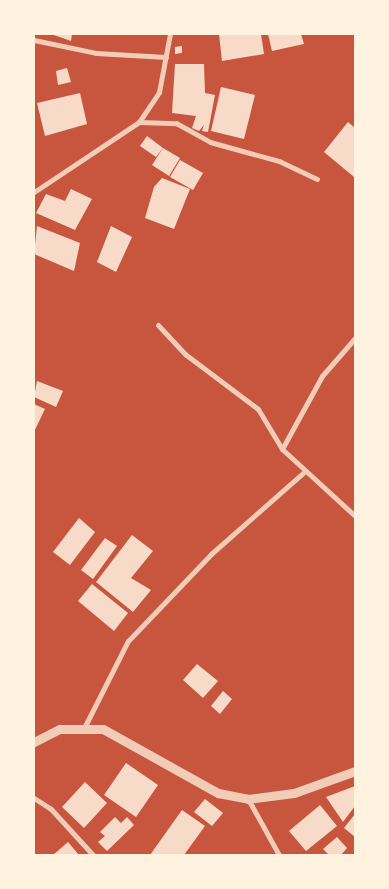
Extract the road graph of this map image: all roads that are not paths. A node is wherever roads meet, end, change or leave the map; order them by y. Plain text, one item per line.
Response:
1 (170, 34) edge
2 (34, 40) edge
3 (166, 57) junction
4 (139, 122) junction
5 (317, 179) dead end
6 (34, 192) edge
7 (158, 325) dead end
8 (355, 338) edge
9 (282, 449) junction
10 (305, 470) junction
11 (355, 516) edge
12 (85, 726) junction
13 (34, 742) edge
14 (355, 771) edge
15 (34, 798) edge
16 (248, 799) junction
17 (93, 855) edge
18 (279, 855) edge

1 - 3 street
2 - 3 street
3 - 4 street
4 - 5 street
4 - 6 street
7 - 9 street
8 - 9 street
9 - 10 street
10 - 11 street
10 - 12 street
12 - 13 street
12 - 16 street
14 - 16 street
15 - 17 street
16 - 18 street

